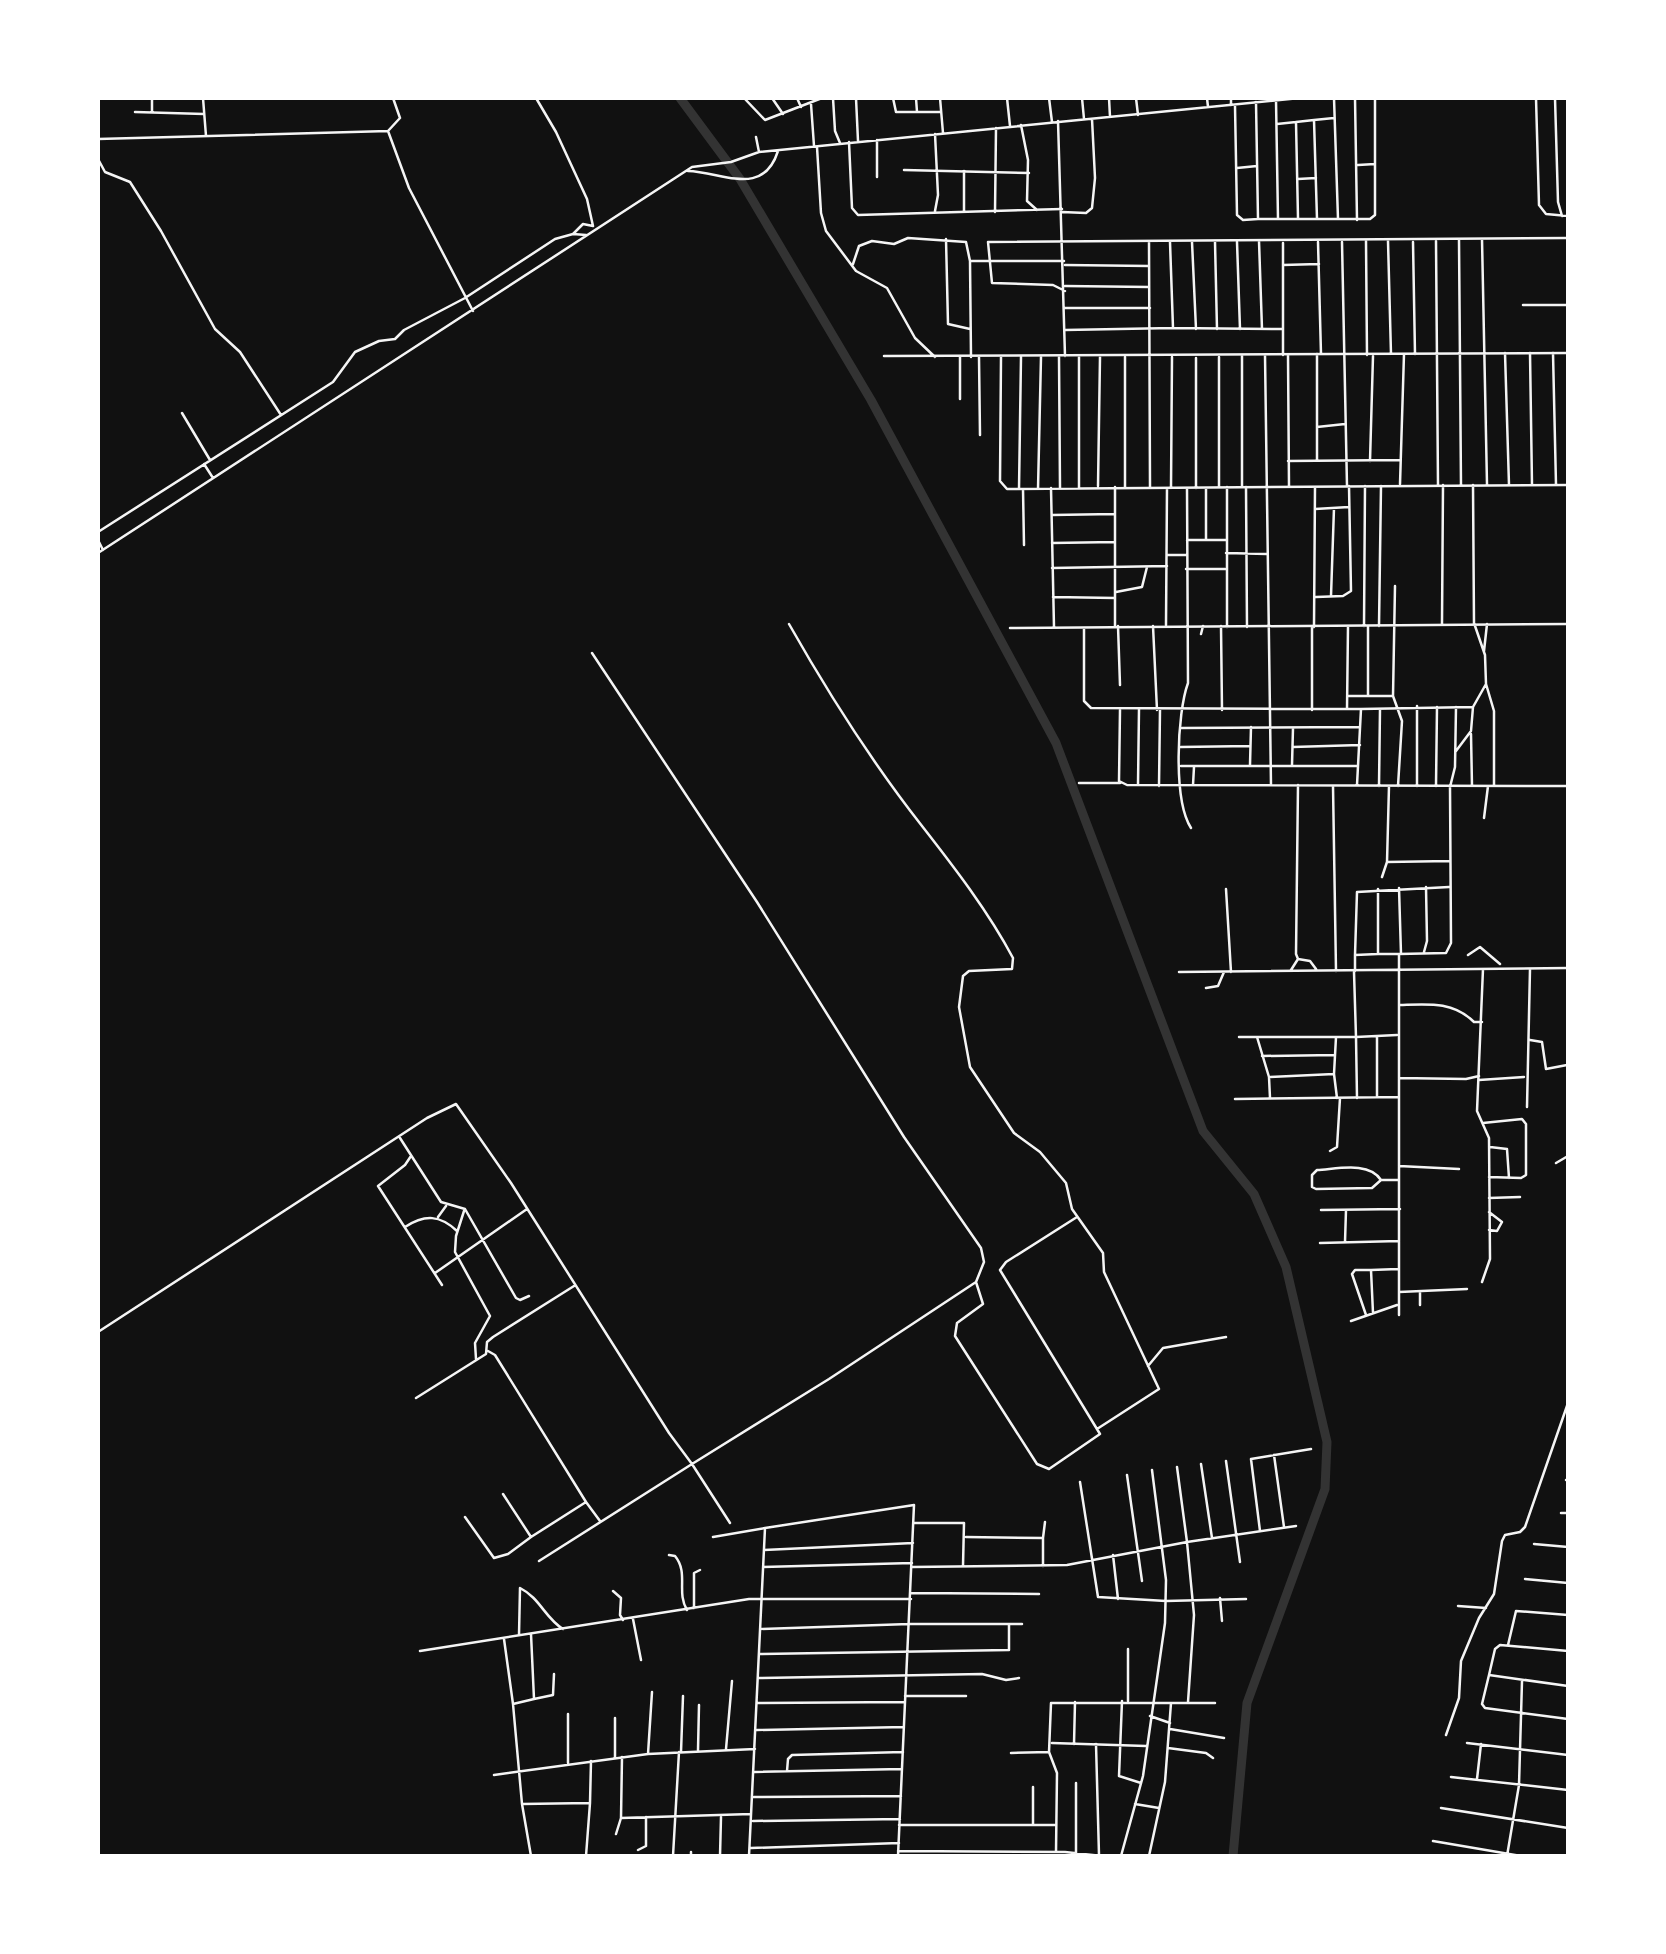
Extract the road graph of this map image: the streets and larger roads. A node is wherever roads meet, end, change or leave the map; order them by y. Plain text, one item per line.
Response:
1 (152, 98) edge
2 (203, 98) edge
3 (393, 98) edge
4 (536, 98) edge
5 (744, 98) edge
6 (772, 98) edge
7 (797, 98) edge
8 (822, 98) edge
9 (833, 98) edge
10 (856, 98) edge
11 (893, 98) edge
12 (916, 98) edge
13 (940, 98) edge
14 (1007, 98) edge
15 (1049, 98) edge
16 (1082, 98) edge
17 (1109, 98) edge
18 (1136, 98) edge
19 (1207, 98) edge
20 (1231, 98) edge
21 (1291, 98) edge
22 (1300, 98) edge
23 (1334, 98) edge
24 (1355, 98) edge
25 (1375, 98) edge
26 (1536, 98) edge
27 (1555, 98) edge
28 (1263, 100) edge
29 (1276, 100) junction
30 (813, 101) edge
31 (1256, 102) junction
32 (1233, 105) junction
33 (801, 107) junction
34 (1208, 107) junction
35 (135, 112) dead end
36 (152, 112) junction
37 (941, 112) junction
38 (917, 113) junction
39 (204, 114) junction
40 (783, 114) junction
41 (1138, 115) junction
42 (1110, 117) junction
43 (1335, 118) junction
44 (1084, 119) junction
45 (1092, 119) junction
46 (1314, 120) junction
47 (1058, 121) junction
48 (1052, 122) junction
49 (1296, 122) junction
50 (1277, 124) junction
51 (1021, 125) junction
52 (1010, 126) junction
53 (996, 127) junction
54 (388, 131) junction
55 (943, 132) junction
56 (935, 133) junction
57 (206, 136) junction
58 (757, 137) dead end
59 (98, 139) edge
60 (877, 139) junction
61 (858, 141) junction
62 (849, 142) junction
63 (840, 143) junction
64 (816, 146) junction
65 (778, 150) junction
66 (759, 152) junction
67 (98, 159) edge
68 (1375, 164) junction
69 (1356, 165) junction
70 (1257, 166) junction
71 (1237, 168) junction
72 (937, 169) junction
73 (904, 170) dead end
74 (685, 171) junction
75 (964, 172) junction
76 (996, 173) junction
77 (1029, 173) junction
78 (877, 177) dead end
79 (1316, 178) junction
80 (1297, 179) junction
81 (1037, 210) junction
82 (935, 211) junction
83 (1062, 211) junction
84 (964, 212) junction
85 (995, 212) junction
86 (1562, 216) junction
87 (1568, 216) edge
88 (1258, 219) junction
89 (1278, 219) junction
90 (1298, 219) junction
91 (1317, 219) junction
92 (1338, 219) junction
93 (1357, 220) junction
94 (594, 228) junction
95 (573, 234) junction
96 (586, 235) junction
97 (1568, 238) edge
98 (946, 239) junction
99 (1482, 239) junction
100 (1388, 240) junction
101 (1459, 240) junction
102 (1063, 241) junction
103 (1259, 241) junction
104 (1283, 241) junction
105 (1366, 241) junction
106 (1413, 241) junction
107 (1436, 241) junction
108 (1149, 242) junction
109 (1170, 242) junction
110 (1192, 242) junction
111 (1215, 242) junction
112 (1237, 242) junction
113 (1318, 242) junction
114 (1342, 242) junction
115 (970, 261) junction
116 (989, 261) junction
117 (1064, 263) junction
118 (853, 264) junction
119 (1319, 264) junction
120 (1283, 265) junction
121 (1149, 266) junction
122 (1149, 287) junction
123 (1065, 289) junction
124 (465, 298) junction
125 (1523, 304) dead end
126 (1568, 305) edge
127 (1065, 308) junction
128 (1150, 308) junction
129 (473, 311) junction
130 (1173, 328) junction
131 (970, 329) junction
132 (1150, 329) junction
133 (1196, 329) junction
134 (1217, 329) junction
135 (1240, 329) junction
136 (1262, 329) junction
137 (1283, 329) junction
138 (1065, 330) junction
139 (1505, 353) junction
140 (1530, 353) junction
141 (1553, 353) junction
142 (1568, 353) edge
143 (1319, 354) junction
144 (1391, 354) junction
145 (1404, 354) junction
146 (1415, 354) junction
147 (1436, 354) junction
148 (1483, 354) junction
149 (1265, 355) junction
150 (1283, 355) junction
151 (1288, 355) junction
152 (1345, 355) junction
153 (1367, 355) junction
154 (1373, 355) junction
155 (1460, 355) junction
156 (884, 356) dead end
157 (1196, 356) junction
158 (1242, 356) junction
159 (935, 357) junction
160 (960, 357) junction
161 (971, 357) junction
162 (979, 357) junction
163 (1002, 357) junction
164 (1021, 357) junction
165 (1041, 357) junction
166 (1059, 357) junction
167 (1065, 357) junction
168 (1079, 357) junction
169 (1100, 357) junction
170 (1125, 357) junction
171 (1149, 357) junction
172 (1172, 357) junction
173 (1219, 357) junction
174 (960, 399) dead end
175 (183, 413) dead end
176 (281, 415) junction
177 (1345, 424) junction
178 (1317, 427) junction
179 (979, 435) dead end
180 (210, 460) junction
181 (1317, 460) junction
182 (1346, 460) junction
183 (1401, 460) junction
184 (1288, 461) junction
185 (1370, 461) junction
186 (204, 464) junction
187 (213, 478) junction
188 (1487, 484) junction
189 (1400, 485) junction
190 (1438, 485) junction
191 (1443, 485) junction
192 (1461, 485) junction
193 (1472, 485) junction
194 (1509, 485) junction
195 (1532, 485) junction
196 (1556, 485) junction
197 (1568, 485) edge
198 (1150, 486) junction
199 (1227, 486) junction
200 (1244, 486) junction
201 (1266, 486) junction
202 (1348, 486) junction
203 (1365, 486) junction
204 (1381, 486) junction
205 (1098, 487) junction
206 (1115, 487) junction
207 (1125, 487) junction
208 (1169, 487) junction
209 (1187, 487) junction
210 (1219, 487) junction
211 (1289, 487) junction
212 (1315, 487) junction
213 (1051, 488) junction
214 (1060, 488) junction
215 (1079, 488) junction
216 (1196, 488) junction
217 (1206, 488) junction
218 (1021, 489) junction
219 (1038, 489) junction
220 (1349, 507) junction
221 (1334, 508) junction
222 (1315, 509) junction
223 (1115, 514) junction
224 (1052, 515) junction
225 (98, 532) edge
226 (98, 540) edge
227 (1187, 540) junction
228 (1206, 540) junction
229 (1226, 540) junction
230 (1115, 542) junction
231 (1052, 543) junction
232 (1024, 545) dead end
233 (103, 550) junction
234 (98, 553) edge
235 (1226, 553) junction
236 (1245, 554) junction
237 (1267, 554) junction
238 (1167, 555) junction
239 (1186, 555) junction
240 (1167, 566) junction
241 (1147, 567) junction
242 (1052, 568) junction
243 (1115, 568) junction
244 (1186, 569) junction
245 (1226, 569) junction
246 (1395, 586) dead end
247 (1116, 592) junction
248 (1331, 596) junction
249 (1053, 597) junction
250 (1315, 597) junction
251 (1115, 598) junction
252 (1474, 623) junction
253 (789, 624) dead end
254 (1186, 624) junction
255 (1393, 624) junction
256 (1442, 624) junction
257 (1487, 624) junction
258 (1568, 624) edge
259 (1153, 625) junction
260 (1166, 625) junction
261 (1203, 625) junction
262 (1116, 626) junction
263 (1221, 626) junction
264 (1348, 626) junction
265 (1366, 626) junction
266 (1379, 626) junction
267 (1227, 627) junction
268 (1247, 627) junction
269 (1269, 627) junction
270 (1313, 627) junction
271 (1010, 628) dead end
272 (1054, 628) junction
273 (1084, 628) junction
274 (1201, 634) dead end
275 (1484, 651) junction
276 (592, 653) dead end
277 (1486, 684) junction
278 (1120, 685) dead end
279 (1348, 696) junction
280 (1368, 696) junction
281 (1393, 696) junction
282 (1417, 706) junction
283 (1395, 707) junction
284 (1437, 707) junction
285 (1456, 707) junction
286 (1473, 707) junction
287 (1380, 708) junction
288 (1120, 709) junction
289 (1139, 709) junction
290 (1347, 709) junction
291 (1361, 709) junction
292 (1158, 710) junction
293 (1182, 710) junction
294 (1222, 710) junction
295 (1271, 710) junction
296 (1312, 710) junction
297 (1251, 727) junction
298 (1360, 727) junction
299 (1182, 728) junction
300 (1269, 728) junction
301 (1293, 728) junction
302 (1471, 731) junction
303 (1360, 745) junction
304 (1250, 746) junction
305 (1181, 747) junction
306 (1293, 747) junction
307 (1455, 753) junction
308 (1181, 765) junction
309 (1250, 765) junction
310 (1270, 765) junction
311 (1292, 765) junction
312 (1194, 766) junction
313 (1358, 766) junction
314 (1079, 783) dead end
315 (1120, 783) junction
316 (1138, 785) junction
317 (1180, 785) junction
318 (1194, 785) junction
319 (1271, 785) junction
320 (1298, 785) junction
321 (1357, 785) junction
322 (1159, 786) junction
323 (1333, 786) junction
324 (1379, 786) junction
325 (1389, 786) junction
326 (1398, 786) junction
327 (1417, 786) junction
328 (1436, 786) junction
329 (1472, 786) junction
330 (1488, 786) junction
331 (1494, 786) junction
332 (1568, 786) edge
333 (1450, 787) junction
334 (1484, 818) dead end
335 (1191, 828) dead end
336 (1450, 861) junction
337 (1387, 862) junction
338 (1382, 877) dead end
339 (1426, 887) junction
340 (1449, 887) junction
341 (1399, 888) junction
342 (1226, 889) dead end
343 (1378, 889) junction
344 (1424, 952) junction
345 (1378, 954) junction
346 (1400, 954) junction
347 (1354, 955) junction
348 (1468, 955) dead end
349 (1298, 959) junction
350 (1500, 964) dead end
351 (1568, 968) edge
352 (1483, 969) junction
353 (1530, 969) junction
354 (1291, 970) junction
355 (1317, 971) junction
356 (1336, 971) junction
357 (1355, 971) junction
358 (1399, 971) junction
359 (1179, 972) dead end
360 (1224, 972) junction
361 (1231, 972) junction
362 (1206, 988) dead end
363 (1398, 1005) junction
364 (1482, 1022) junction
365 (1398, 1035) junction
366 (1238, 1037) dead end
367 (1257, 1037) junction
368 (1336, 1037) junction
369 (1356, 1037) junction
370 (1377, 1037) junction
371 (1530, 1040) junction
372 (1335, 1055) junction
373 (1262, 1056) junction
374 (1567, 1065) edge
375 (1334, 1074) junction
376 (1269, 1077) junction
377 (1526, 1077) junction
378 (1399, 1078) junction
379 (1479, 1078) junction
380 (1377, 1097) junction
381 (1398, 1097) junction
382 (1235, 1098) dead end
383 (1270, 1098) junction
384 (1339, 1098) junction
385 (1357, 1098) junction
386 (1527, 1107) dead end
387 (1483, 1123) junction
388 (400, 1138) junction
389 (1490, 1147) junction
390 (1330, 1151) dead end
391 (411, 1156) junction
392 (1568, 1156) edge
393 (1556, 1163) dead end
394 (1399, 1166) junction
395 (1459, 1169) dead end
396 (1489, 1177) junction
397 (1508, 1178) junction
398 (1381, 1180) junction
399 (1399, 1180) junction
400 (1489, 1198) junction
401 (1520, 1198) dead end
402 (446, 1206) junction
403 (465, 1209) junction
404 (527, 1209) junction
405 (1400, 1209) junction
406 (1321, 1210) dead end
407 (1346, 1210) junction
408 (1489, 1212) junction
409 (1077, 1217) junction
410 (437, 1218) junction
411 (405, 1227) junction
412 (1489, 1230) junction
413 (457, 1231) junction
414 (483, 1238) junction
415 (1399, 1241) junction
416 (1345, 1242) junction
417 (1320, 1243) dead end
418 (457, 1255) junction
419 (1399, 1269) junction
420 (1371, 1270) junction
421 (434, 1274) junction
422 (976, 1282) junction
423 (1482, 1282) dead end
424 (442, 1285) dead end
425 (574, 1286) junction
426 (1468, 1289) dead end
427 (1399, 1292) junction
428 (1420, 1292) junction
429 (529, 1296) dead end
430 (1397, 1305) junction
431 (1420, 1305) dead end
432 (1373, 1313) junction
433 (1366, 1315) junction
434 (1399, 1315) dead end
435 (1351, 1321) dead end
436 (98, 1332) edge
437 (1226, 1337) dead end
438 (488, 1351) junction
439 (476, 1359) junction
440 (1148, 1366) junction
441 (416, 1398) dead end
442 (1568, 1403) edge
443 (1097, 1429) junction
444 (1311, 1449) dead end
445 (1275, 1455) junction
446 (1226, 1461) dead end
447 (692, 1464) junction
448 (1201, 1464) dead end
449 (1177, 1467) dead end
450 (1153, 1470) dead end
451 (1127, 1475) dead end
452 (1080, 1482) dead end
453 (503, 1494) dead end
454 (586, 1502) junction
455 (1562, 1513) dead end
456 (1568, 1513) edge
457 (465, 1517) dead end
458 (601, 1521) junction
459 (1045, 1522) dead end
460 (914, 1523) junction
461 (730, 1524) dead end
462 (1296, 1526) dead end
463 (1284, 1527) junction
464 (765, 1528) junction
465 (1260, 1531) junction
466 (1236, 1535) junction
467 (531, 1537) junction
468 (713, 1537) dead end
469 (966, 1538) junction
470 (1043, 1538) junction
471 (1212, 1538) junction
472 (1187, 1542) junction
473 (913, 1543) junction
474 (1534, 1544) dead end
475 (1163, 1545) junction
476 (1568, 1548) edge
477 (764, 1550) junction
478 (1138, 1550) junction
479 (669, 1555) dead end
480 (1113, 1555) junction
481 (1091, 1559) junction
482 (539, 1561) dead end
483 (1240, 1562) dead end
484 (912, 1565) junction
485 (963, 1566) junction
486 (1044, 1566) junction
487 (763, 1567) junction
488 (700, 1570) dead end
489 (1525, 1578) dead end
490 (1142, 1581) dead end
491 (1568, 1583) edge
492 (613, 1591) dead end
493 (911, 1593) junction
494 (1039, 1594) dead end
495 (1220, 1598) junction
496 (911, 1599) junction
497 (1118, 1599) junction
498 (1194, 1600) junction
499 (1246, 1600) dead end
500 (1166, 1601) junction
501 (761, 1602) junction
502 (1458, 1606) dead end
503 (694, 1608) junction
504 (1487, 1608) junction
505 (687, 1610) junction
506 (1568, 1615) edge
507 (633, 1619) junction
508 (623, 1620) junction
509 (1222, 1621) dead end
510 (909, 1624) junction
511 (1009, 1624) junction
512 (1022, 1624) dead end
513 (564, 1629) junction
514 (760, 1629) junction
515 (531, 1634) junction
516 (519, 1636) junction
517 (504, 1639) junction
518 (1508, 1645) junction
519 (1128, 1649) dead end
520 (420, 1651) dead end
521 (908, 1651) junction
522 (1568, 1651) edge
523 (760, 1654) junction
524 (641, 1660) dead end
525 (554, 1674) dead end
526 (1489, 1675) junction
527 (906, 1676) junction
528 (759, 1678) junction
529 (1019, 1678) dead end
530 (732, 1681) dead end
531 (1522, 1681) junction
532 (1568, 1686) edge
533 (652, 1692) dead end
534 (683, 1696) dead end
535 (905, 1696) junction
536 (966, 1696) dead end
537 (534, 1699) junction
538 (1075, 1701) junction
539 (1122, 1701) junction
540 (1128, 1701) junction
541 (905, 1702) junction
542 (1152, 1702) junction
543 (1188, 1702) junction
544 (758, 1703) junction
545 (1171, 1703) junction
546 (1215, 1703) dead end
547 (513, 1704) junction
548 (699, 1705) dead end
549 (1521, 1713) junction
550 (568, 1714) dead end
551 (1150, 1716) junction
552 (615, 1718) dead end
553 (1568, 1719) edge
554 (1170, 1723) junction
555 (904, 1727) junction
556 (1170, 1729) junction
557 (756, 1730) junction
558 (1446, 1735) dead end
559 (1224, 1738) dead end
560 (1050, 1743) junction
561 (1467, 1743) dead end
562 (1074, 1744) junction
563 (1096, 1744) junction
564 (1481, 1744) junction
565 (1121, 1745) junction
566 (1146, 1746) junction
567 (1168, 1748) junction
568 (1520, 1748) junction
569 (726, 1749) junction
570 (755, 1749) junction
571 (698, 1750) junction
572 (680, 1752) junction
573 (903, 1752) junction
574 (1049, 1752) junction
575 (1011, 1753) dead end
576 (648, 1754) junction
577 (1568, 1755) edge
578 (622, 1757) junction
579 (615, 1758) junction
580 (1213, 1758) dead end
581 (591, 1760) junction
582 (568, 1763) junction
583 (902, 1769) junction
584 (787, 1771) junction
585 (518, 1772) junction
586 (754, 1772) junction
587 (494, 1775) dead end
588 (1451, 1777) dead end
589 (1477, 1780) junction
590 (1076, 1783) dead end
591 (1141, 1783) junction
592 (1519, 1785) junction
593 (1033, 1787) dead end
594 (1568, 1790) edge
595 (901, 1796) junction
596 (753, 1797) junction
597 (590, 1803) junction
598 (522, 1804) junction
599 (1135, 1804) junction
600 (1159, 1808) junction
601 (1441, 1808) dead end
602 (751, 1814) junction
603 (721, 1816) junction
604 (646, 1817) junction
605 (674, 1817) junction
606 (621, 1818) junction
607 (900, 1819) junction
608 (1513, 1820) junction
609 (751, 1821) junction
610 (900, 1825) junction
611 (1033, 1825) junction
612 (1056, 1825) junction
613 (1568, 1828) edge
614 (616, 1834) dead end
615 (1433, 1841) dead end
616 (899, 1843) junction
617 (750, 1848) junction
618 (638, 1850) dead end
619 (898, 1851) junction
620 (1056, 1852) junction
621 (1076, 1853) junction
622 (1065, 1854) edge
623 (1507, 1855) edge
624 (531, 1856) edge
625 (586, 1856) edge
626 (673, 1856) edge
627 (719, 1856) edge
628 (750, 1856) edge
629 (898, 1856) edge
630 (1101, 1856) edge
631 (1121, 1856) edge
632 (1149, 1856) edge
633 (1521, 1856) edge

1 - 36 street
2 - 39 street
3 - 54 street
4 - 94 street
5 - 40 street
6 - 40 street
7 - 33 street
8 - 30 street
9 - 63 street
10 - 61 street
11 - 38 street
12 - 38 street
13 - 37 street
14 - 52 street
15 - 48 street
16 - 44 street
17 - 42 street
18 - 41 street
19 - 34 street
20 - 32 street
21 - 22 street
21 - 29 street
23 - 43 street
24 - 69 street
25 - 68 street
26 - 86 street
27 - 86 street
28 - 29 street
28 - 31 street
29 - 50 street
30 - 33 street
30 - 64 street
31 - 32 street
31 - 70 street
32 - 34 street
32 - 71 street
33 - 40 street
34 - 41 street
35 - 36 street
36 - 39 street
37 - 38 street
37 - 55 street
39 - 57 street
41 - 42 street
42 - 45 street
43 - 46 street
43 - 92 street
44 - 45 street
44 - 47 street
45 - 83 street
46 - 49 street
46 - 79 street
47 - 48 street
47 - 83 street
48 - 51 street
49 - 50 street
49 - 80 street
50 - 89 street
51 - 52 street
51 - 77 street
52 - 53 street
53 - 55 street
53 - 76 street
54 - 57 street
54 - 124 street
55 - 56 street
56 - 60 street
56 - 72 street
57 - 59 street
58 - 66 street
60 - 61 street
60 - 78 street
61 - 62 street
62 - 63 street
62 - 82 street
63 - 64 street
64 - 65 street
64 - 118 street
65 - 66 street
65 - 74 street
66 - 74 street
67 - 176 street
68 - 69 street
68 - 93 street
69 - 93 street
70 - 71 street
70 - 88 street
71 - 88 street
72 - 73 street
72 - 75 street
72 - 82 street
74 - 94 street
75 - 76 street
75 - 84 street
76 - 77 street
76 - 85 street
77 - 81 street
79 - 80 street
79 - 91 street
80 - 90 street
81 - 83 street
81 - 85 street
82 - 84 street
83 - 102 street
84 - 85 street
86 - 87 street
88 - 89 street
89 - 90 street
90 - 91 street
91 - 92 street
92 - 93 street
94 - 95 street
94 - 96 street
95 - 96 street
95 - 124 street
96 - 129 street
97 - 99 street
98 - 115 street
98 - 118 street
98 - 131 street
99 - 101 street
99 - 148 street
100 - 105 street
100 - 106 street
100 - 144 street
101 - 107 street
101 - 155 street
102 - 108 street
102 - 116 street
102 - 117 street
103 - 104 street
103 - 112 street
103 - 136 street
104 - 113 street
104 - 120 street
105 - 114 street
105 - 153 street
106 - 107 street
106 - 146 street
107 - 147 street
108 - 109 street
108 - 121 street
109 - 110 street
109 - 130 street
110 - 111 street
110 - 133 street
111 - 112 street
111 - 134 street
112 - 135 street
113 - 114 street
113 - 119 street
114 - 152 street
115 - 116 street
115 - 131 street
116 - 117 street
116 - 123 street
117 - 121 street
117 - 123 street
118 - 159 street
119 - 120 street
119 - 143 street
120 - 137 street
121 - 122 street
122 - 123 street
122 - 128 street
123 - 127 street
124 - 129 street
124 - 176 street
125 - 126 street
127 - 128 street
127 - 138 street
128 - 132 street
129 - 187 street
130 - 132 street
130 - 133 street
131 - 161 street
132 - 138 street
132 - 171 street
133 - 134 street
134 - 135 street
135 - 136 street
136 - 137 street
137 - 150 street
138 - 167 street
139 - 140 street
139 - 148 street
139 - 194 street
140 - 141 street
140 - 195 street
141 - 142 street
141 - 196 street
143 - 151 street
143 - 152 street
143 - 178 street
144 - 145 street
144 - 154 street
145 - 146 street
145 - 183 street
146 - 147 street
147 - 155 street
147 - 190 street
148 - 155 street
148 - 188 street
149 - 150 street
149 - 158 street
149 - 201 street
150 - 151 street
151 - 184 street
152 - 153 street
152 - 177 street
153 - 154 street
154 - 185 street
155 - 192 street
156 - 159 street
157 - 172 street
157 - 173 street
157 - 216 street
158 - 173 street
158 - 200 street
159 - 160 street
160 - 161 street
160 - 174 street
161 - 162 street
162 - 163 street
162 - 179 street
163 - 164 street
163 - 218 street
164 - 165 street
164 - 218 street
165 - 166 street
165 - 219 street
166 - 167 street
166 - 214 street
167 - 168 street
168 - 169 street
168 - 215 street
169 - 170 street
169 - 205 street
170 - 171 street
170 - 207 street
171 - 172 street
171 - 198 street
172 - 208 street
173 - 210 street
175 - 180 street
176 - 180 street
177 - 178 street
177 - 182 street
178 - 181 street
180 - 186 street
181 - 182 street
181 - 184 street
182 - 185 street
182 - 202 street
183 - 185 street
183 - 189 street
184 - 211 street
186 - 187 street
186 - 225 street
187 - 233 street
188 - 193 street
188 - 194 street
189 - 190 street
189 - 204 street
190 - 191 street
191 - 192 street
191 - 256 street
192 - 193 street
193 - 252 street
194 - 195 street
195 - 196 street
196 - 197 street
198 - 207 street
198 - 208 street
199 - 200 street
199 - 210 street
199 - 229 street
200 - 201 street
200 - 236 street
201 - 211 street
201 - 237 street
202 - 203 street
202 - 212 street
202 - 220 street
203 - 204 street
203 - 265 street
204 - 266 street
205 - 206 street
205 - 215 street
206 - 207 street
206 - 223 street
208 - 209 street
208 - 238 street
209 - 216 street
209 - 227 street
210 - 217 street
211 - 212 street
212 - 222 street
213 - 214 street
213 - 219 street
213 - 224 street
214 - 215 street
216 - 217 street
217 - 228 street
218 - 219 street
218 - 232 street
220 - 221 street
220 - 248 street
221 - 222 street
221 - 248 street
222 - 250 street
223 - 224 street
223 - 230 street
224 - 231 street
226 - 233 street
227 - 228 street
227 - 239 street
228 - 229 street
229 - 235 street
230 - 231 street
230 - 243 street
231 - 242 street
233 - 234 street
235 - 236 street
235 - 245 street
236 - 237 street
236 - 268 street
237 - 269 street
238 - 239 street
238 - 240 street
239 - 244 street
240 - 241 street
240 - 260 street
241 - 243 street
241 - 247 street
242 - 243 street
242 - 249 street
243 - 247 street
244 - 245 street
244 - 254 street
245 - 267 street
246 - 255 street
247 - 251 street
248 - 250 street
249 - 251 street
249 - 272 street
250 - 270 street
251 - 262 street
252 - 256 street
252 - 257 street
252 - 275 street
253 - 409 street
254 - 260 street
254 - 261 street
254 - 293 street
255 - 256 street
255 - 266 street
255 - 281 street
257 - 258 street
257 - 275 street
259 - 260 street
259 - 262 street
259 - 292 street
261 - 263 street
261 - 274 street
262 - 273 street
262 - 278 street
263 - 267 street
263 - 294 street
264 - 265 street
264 - 270 street
264 - 279 street
265 - 266 street
265 - 280 street
267 - 268 street
268 - 269 street
269 - 270 street
269 - 295 street
270 - 296 street
271 - 272 street
272 - 273 street
273 - 288 street
275 - 277 street
276 - 422 street
277 - 286 street
277 - 331 street
279 - 280 street
279 - 290 street
280 - 281 street
281 - 283 street
282 - 283 street
282 - 284 street
282 - 327 street
283 - 287 street
283 - 326 street
284 - 285 street
284 - 328 street
285 - 286 street
285 - 307 street
286 - 302 street
287 - 291 street
287 - 324 street
288 - 289 street
288 - 315 street
289 - 292 street
289 - 316 street
290 - 291 street
290 - 296 street
291 - 298 street
292 - 293 street
292 - 322 street
293 - 294 street
293 - 299 street
294 - 295 street
295 - 296 street
295 - 300 street
297 - 299 street
297 - 300 street
297 - 304 street
298 - 301 street
298 - 303 street
299 - 305 street
300 - 301 street
300 - 310 street
301 - 306 street
302 - 307 street
302 - 329 street
303 - 306 street
303 - 313 street
304 - 305 street
304 - 309 street
305 - 308 street
306 - 311 street
307 - 333 street
308 - 312 street
308 - 317 street
309 - 310 street
309 - 312 street
310 - 311 street
310 - 319 street
311 - 313 street
312 - 318 street
313 - 321 street
314 - 315 street
315 - 316 street
316 - 322 street
317 - 318 street
317 - 322 street
317 - 335 street
318 - 319 street
319 - 320 street
320 - 323 street
320 - 349 street
321 - 323 street
321 - 324 street
323 - 356 street
324 - 325 street
325 - 326 street
325 - 337 street
326 - 327 street
327 - 328 street
328 - 333 street
329 - 330 street
329 - 333 street
330 - 331 street
330 - 334 street
331 - 332 street
333 - 336 street
336 - 337 street
336 - 340 street
337 - 338 street
339 - 340 street
339 - 341 street
339 - 344 street
340 - 344 street
341 - 343 street
341 - 346 street
342 - 361 street
343 - 345 street
343 - 347 street
344 - 346 street
345 - 346 street
345 - 347 street
346 - 358 street
347 - 357 street
348 - 350 street
349 - 354 street
349 - 355 street
351 - 353 street
352 - 353 street
352 - 358 street
352 - 364 street
353 - 371 street
354 - 355 street
354 - 361 street
355 - 356 street
356 - 357 street
357 - 358 street
357 - 369 street
358 - 363 street
359 - 360 street
360 - 361 street
360 - 362 street
363 - 364 street
363 - 365 street
364 - 379 street
365 - 370 street
365 - 378 street
366 - 367 street
367 - 368 street
367 - 373 street
368 - 369 street
368 - 372 street
369 - 370 street
369 - 385 street
370 - 380 street
371 - 374 street
371 - 377 street
372 - 373 street
372 - 375 street
373 - 376 street
375 - 376 street
375 - 384 street
376 - 383 street
377 - 379 street
377 - 386 street
378 - 379 street
378 - 381 street
379 - 387 street
380 - 381 street
380 - 385 street
381 - 394 street
382 - 383 street
383 - 384 street
384 - 385 street
384 - 390 street
387 - 389 street
387 - 397 street
388 - 391 street
388 - 404 street
388 - 436 street
389 - 396 street
389 - 397 street
391 - 402 street
391 - 411 street
392 - 393 street
394 - 395 street
394 - 399 street
396 - 397 street
396 - 400 street
398 - 398 street
398 - 399 street
399 - 405 street
400 - 401 street
400 - 408 street
402 - 403 street
402 - 410 street
403 - 413 street
403 - 414 street
404 - 414 street
404 - 425 street
405 - 407 street
405 - 415 street
406 - 407 street
407 - 416 street
408 - 412 street
408 - 412 street
409 - 440 street
409 - 443 street
410 - 411 street
410 - 413 street
411 - 421 street
412 - 423 street
413 - 418 street
414 - 418 street
414 - 429 street
415 - 416 street
415 - 419 street
416 - 417 street
418 - 421 street
418 - 439 street
419 - 420 street
419 - 427 street
420 - 432 street
420 - 433 street
421 - 424 street
422 - 443 street
422 - 447 street
425 - 438 street
425 - 447 street
426 - 428 street
427 - 428 street
427 - 430 street
428 - 431 street
430 - 432 street
430 - 434 street
432 - 433 street
433 - 435 street
437 - 440 street
438 - 439 street
438 - 454 street
439 - 441 street
440 - 443 street
442 - 504 street
444 - 445 street
445 - 463 street
445 - 465 street
446 - 466 street
447 - 458 street
447 - 461 street
448 - 471 street
449 - 472 street
450 - 475 street
451 - 478 street
452 - 481 street
453 - 467 street
454 - 458 street
454 - 467 street
455 - 456 street
457 - 467 street
458 - 482 street
459 - 470 street
460 - 464 street
460 - 469 street
460 - 473 street
462 - 463 street
463 - 465 street
464 - 468 street
464 - 477 street
465 - 466 street
466 - 471 street
466 - 483 street
469 - 470 street
469 - 485 street
470 - 486 street
471 - 472 street
472 - 475 street
472 - 498 street
473 - 477 street
473 - 484 street
474 - 476 street
475 - 478 street
475 - 500 street
477 - 487 street
478 - 480 street
478 - 490 street
479 - 505 street
480 - 481 street
480 - 497 street
481 - 486 street
481 - 497 street
484 - 485 street
484 - 487 street
484 - 493 street
485 - 486 street
487 - 501 street
488 - 503 street
489 - 491 street
492 - 508 street
493 - 494 street
493 - 496 street
495 - 498 street
495 - 499 street
495 - 509 street
496 - 501 street
496 - 510 street
497 - 500 street
498 - 500 street
498 - 543 street
500 - 542 street
501 - 503 street
501 - 514 street
502 - 504 street
503 - 505 street
504 - 558 street
505 - 507 street
506 - 518 street
507 - 508 street
507 - 524 street
508 - 513 street
510 - 511 street
510 - 514 street
510 - 521 street
511 - 512 street
511 - 521 street
513 - 515 street
513 - 516 street
514 - 523 street
515 - 516 street
515 - 537 street
516 - 517 street
517 - 520 street
517 - 547 street
518 - 522 street
518 - 526 street
519 - 540 street
521 - 523 street
521 - 527 street
523 - 528 street
525 - 537 street
526 - 531 street
526 - 549 street
527 - 528 street
527 - 529 street
527 - 535 street
528 - 544 street
530 - 569 street
531 - 532 street
531 - 549 street
533 - 576 street
534 - 572 street
535 - 536 street
535 - 541 street
537 - 547 street
538 - 539 street
538 - 560 street
538 - 562 street
539 - 540 street
539 - 565 street
540 - 542 street
541 - 544 street
541 - 555 street
542 - 545 street
542 - 551 street
543 - 545 street
543 - 546 street
544 - 557 street
545 - 554 street
547 - 585 street
548 - 571 street
549 - 553 street
549 - 568 street
550 - 582 street
551 - 554 street
551 - 566 street
552 - 579 street
554 - 556 street
555 - 557 street
555 - 573 street
556 - 559 street
556 - 567 street
557 - 570 street
560 - 562 street
560 - 574 street
561 - 564 street
562 - 563 street
563 - 565 street
563 - 630 street
564 - 568 street
564 - 589 street
565 - 566 street
565 - 591 street
566 - 591 street
567 - 580 street
567 - 600 street
568 - 577 street
568 - 592 street
569 - 570 street
569 - 571 street
570 - 586 street
571 - 572 street
572 - 576 street
572 - 605 street
573 - 583 street
573 - 584 street
574 - 575 street
574 - 612 street
576 - 578 street
578 - 579 street
578 - 606 street
579 - 581 street
581 - 582 street
581 - 597 street
582 - 585 street
583 - 584 street
583 - 595 street
584 - 586 street
585 - 587 street
585 - 598 street
586 - 596 street
588 - 589 street
589 - 592 street
590 - 621 street
591 - 599 street
592 - 594 street
592 - 608 street
593 - 611 street
595 - 596 street
595 - 607 street
596 - 602 street
597 - 598 street
597 - 625 street
598 - 624 street
599 - 600 street
599 - 631 street
600 - 632 street
601 - 608 street
602 - 603 street
602 - 609 street
603 - 605 street
603 - 627 street
604 - 605 street
604 - 606 street
604 - 618 street
605 - 626 street
606 - 614 street
607 - 609 street
607 - 610 street
608 - 613 street
608 - 623 street
609 - 617 street
610 - 611 street
610 - 616 street
611 - 612 street
612 - 620 street
615 - 623 street
616 - 617 street
616 - 619 street
617 - 628 street
619 - 620 street
619 - 629 street
620 - 622 street
621 - 622 street
621 - 630 street
623 - 633 street

